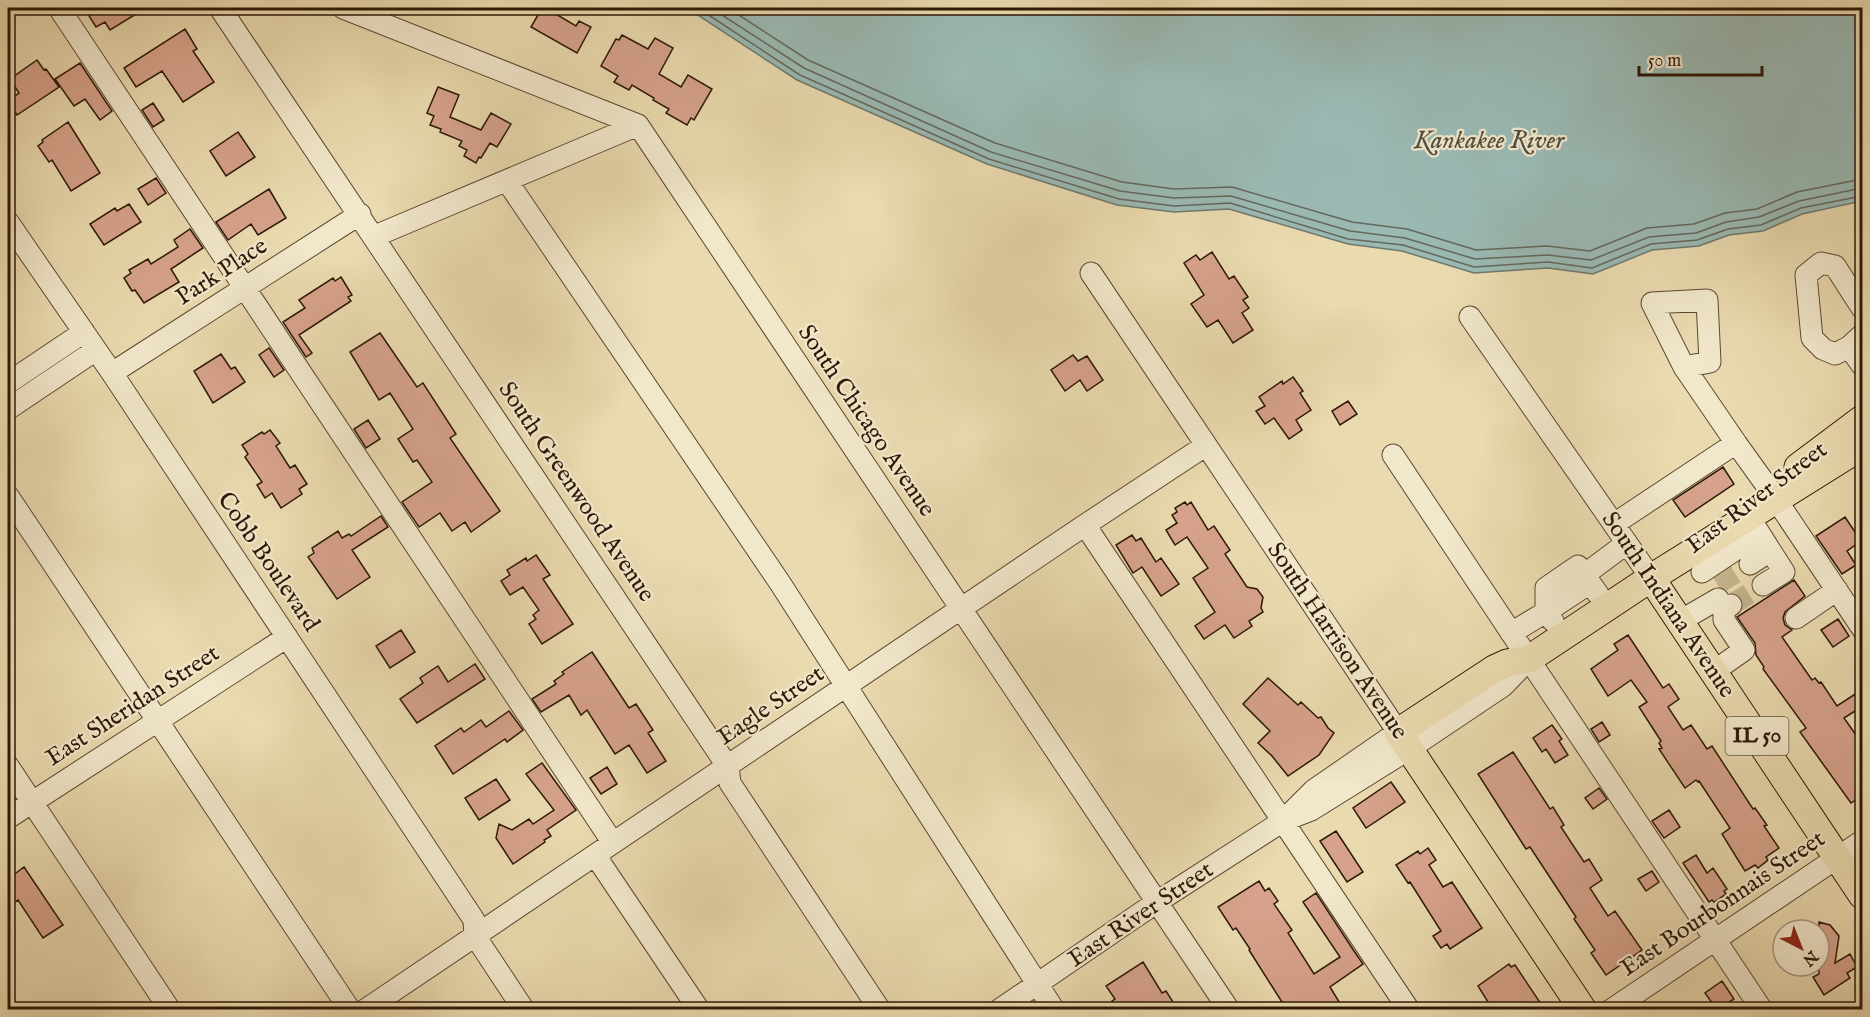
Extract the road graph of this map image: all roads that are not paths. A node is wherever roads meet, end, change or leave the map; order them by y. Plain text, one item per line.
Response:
1 (59, 8) edge
2 (220, 8) edge
3 (343, 8) edge
4 (638, 125) junction
5 (507, 180) junction
6 (360, 213) junction
7 (8, 222) edge
8 (375, 236) junction
9 (1091, 273) dead end
10 (245, 288) junction
11 (1863, 308) edge
12 (1470, 318) dead end
13 (84, 332) junction
14 (1856, 341) edge
15 (96, 350) junction
16 (1863, 366) edge
17 (1684, 367) dead end
18 (112, 373) junction
19 (8, 383) edge
20 (8, 409) edge
21 (1863, 419) edge
22 (1736, 443) junction
23 (1205, 446) junction
24 (1863, 446) edge
25 (1393, 455) dead end
26 (1773, 494) junction
27 (8, 496) edge
28 (1614, 524) junction
29 (1085, 525) junction
30 (1759, 534) junction
31 (1627, 543) junction
32 (1750, 564) tunnel mouth
33 (1651, 578) junction
34 (1587, 579) junction
35 (1764, 585) tunnel mouth
36 (1713, 587) junction
37 (1837, 590) junction
38 (1607, 607) junction
39 (961, 608) junction
40 (1546, 612) junction
41 (1796, 618) dead end
42 (1680, 621) junction
43 (1863, 628) edge
44 (1511, 633) junction
45 (1564, 636) junction
46 (287, 637) junction
47 (1529, 659) junction
48 (1713, 672) junction
49 (845, 686) junction
50 (157, 720) junction
51 (1404, 741) junction
52 (8, 766) edge
53 (728, 766) junction
54 (31, 802) junction
55 (8, 818) edge
56 (1283, 821) junction
57 (1863, 841) edge
58 (614, 843) junction
59 (595, 855) junction
60 (1838, 858) junction
61 (1863, 895) edge
62 (1157, 902) junction
63 (475, 936) junction
64 (1716, 939) junction
65 (1037, 984) junction
66 (170, 1010) edge
67 (350, 1010) edge
68 (365, 1010) edge
69 (524, 1010) edge
70 (699, 1010) edge
71 (880, 1010) edge
72 (999, 1010) edge
73 (1054, 1010) edge
74 (1229, 1010) edge
75 (1409, 1010) edge
76 (1583, 1010) edge
77 (1611, 1010) edge
78 (1762, 1010) edge

1 - 10 street
2 - 6 street, South Greenwood Avenue
3 - 4 street
4 - 5 street
4 - 39 street, South Chicago Avenue
5 - 8 street
5 - 49 street
6 - 8 street, South Greenwood Avenue
6 - 10 street, Park Place
7 - 13 street, Cobb Boulevard
8 - 53 street, South Greenwood Avenue
9 - 23 street, South Harrison Avenue
10 - 18 street, Park Place
10 - 58 street
11 - 14 street
12 - 28 street, South Indiana Avenue
13 - 15 street, Cobb Boulevard
13 - 19 street
14 - 16 street
15 - 18 street, Cobb Boulevard
15 - 20 street
17 - 22 street
18 - 46 street, Cobb Boulevard
21 - 26 main road, East River Street
22 - 26 street
22 - 28 street
23 - 29 street, Eagle Street
23 - 51 street, South Harrison Avenue
24 - 26 main road, East River Street
25 - 44 street
26 - 30 main road, East River Street
26 - 33 main road, East River Street
26 - 37 street
27 - 50 street
28 - 31 street, South Indiana Avenue
29 - 39 street, Eagle Street
29 - 56 street
30 - 32 street
30 - 35 street
30 - 36 main road, East River Street
31 - 33 street, South Indiana Avenue
31 - 34 street
33 - 36 main road, East River Street
33 - 38 main road, East River Street
33 - 42 main road, South Indiana Avenue / IL 50
34 - 38 street
34 - 40 street
36 - 42 street
36 - 48 street
37 - 41 street
37 - 43 street
38 - 45 main road, East River Street
39 - 49 street, Eagle Street
39 - 62 street, South Chicago Avenue
40 - 44 street
40 - 45 street
42 - 48 main road, South Indiana Avenue / IL 50
44 - 47 street
45 - 47 main road, East River Street
46 - 50 street, East Sheridan Street
46 - 63 street, Cobb Boulevard
47 - 51 main road, East River Street
47 - 64 street
48 - 60 main road, South Indiana Avenue / IL 50
49 - 53 street, Eagle Street
49 - 65 street
50 - 54 street, East Sheridan Street
50 - 67 street
51 - 56 street, East River Street
51 - 76 main road, South Harrison Avenue
52 - 54 street
53 - 58 street, Eagle Street
53 - 71 street, South Greenwood Avenue
54 - 55 street, East Sheridan Street
54 - 66 street
56 - 62 street, East River Street
56 - 75 street
57 - 60 street, East Bourbonnais Street
58 - 59 street, Eagle Street
59 - 63 street, Eagle Street
59 - 70 street
60 - 61 main road, South Indiana Avenue / IL 50
60 - 64 street, East Bourbonnais Street
62 - 65 street, East River Street
62 - 74 street, South Chicago Avenue
63 - 68 street, Eagle Street
63 - 69 street, Cobb Boulevard
64 - 77 street, East Bourbonnais Street
64 - 78 street
65 - 72 street, East River Street
65 - 73 street

